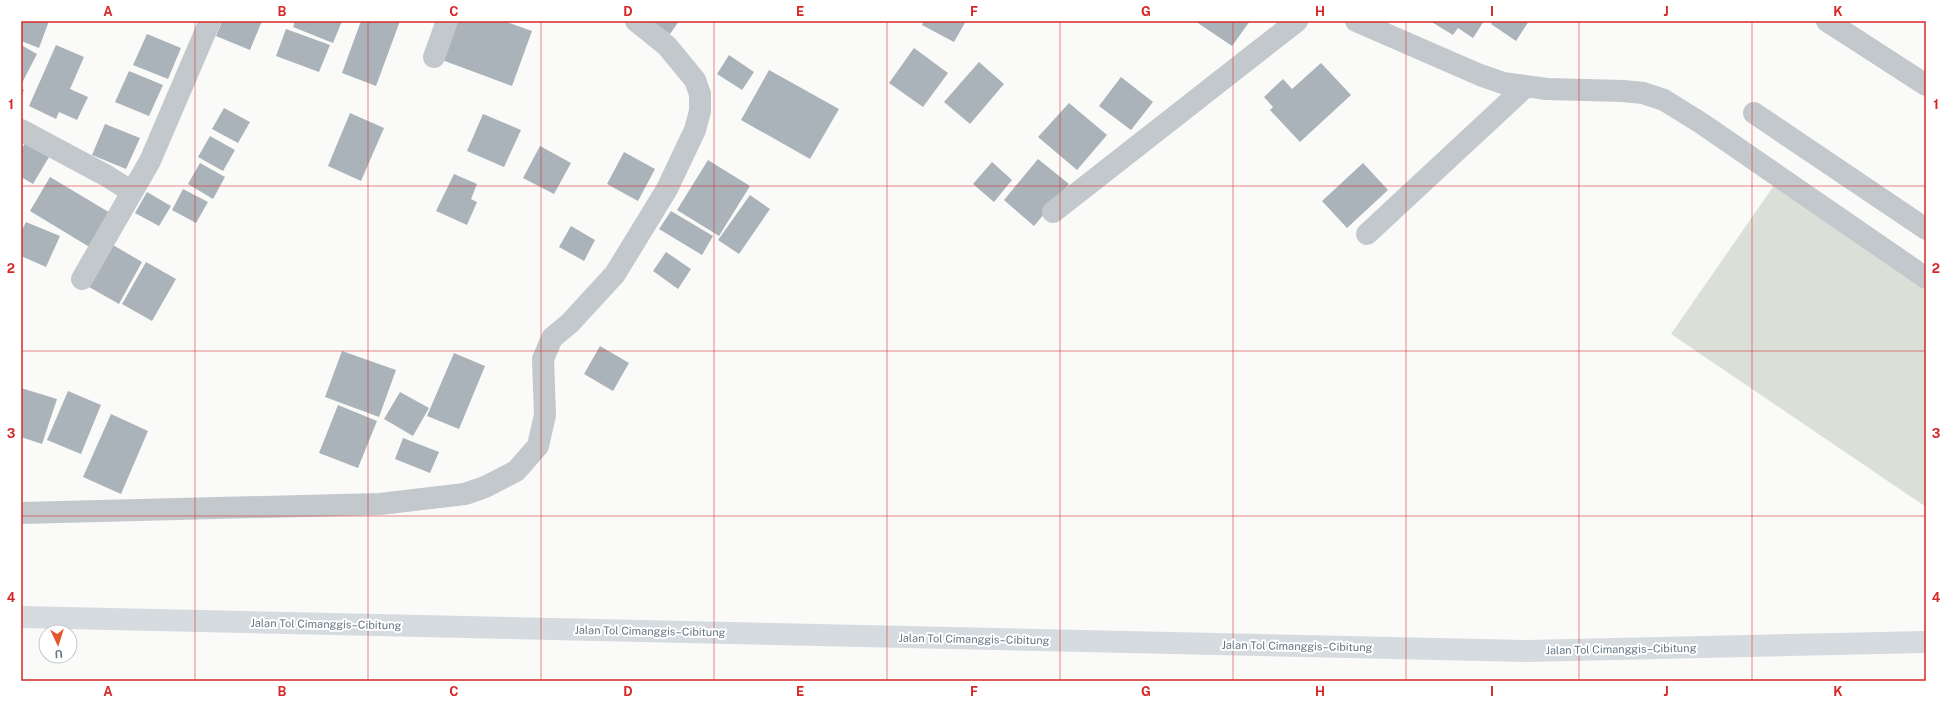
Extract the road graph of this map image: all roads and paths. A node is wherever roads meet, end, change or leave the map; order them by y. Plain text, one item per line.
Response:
1 (210, 21) edge
2 (447, 21) edge
3 (636, 21) edge
4 (1297, 21) edge
5 (1356, 21) edge
6 (1841, 25) edge
7 (1380, 26) edge
8 (434, 57) dead end
9 (1926, 85) edge
10 (1524, 88) junction
11 (1754, 113) dead end
12 (21, 130) edge
13 (132, 192) junction
14 (1053, 212) dead end
15 (1926, 229) edge
16 (1367, 234) dead end
17 (1926, 278) edge
18 (82, 279) dead end
19 (21, 514) edge
20 (21, 617) edge
21 (1926, 642) edge

1 - 13 street
2 - 8 street
3 - 19 street
4 - 14 street
5 - 7 street
6 - 9 street
7 - 10 street
10 - 16 street
10 - 17 street
11 - 15 street
12 - 13 street
13 - 18 street
20 - 21 highway, Jalan Tol Cimanggis–Cibitung

